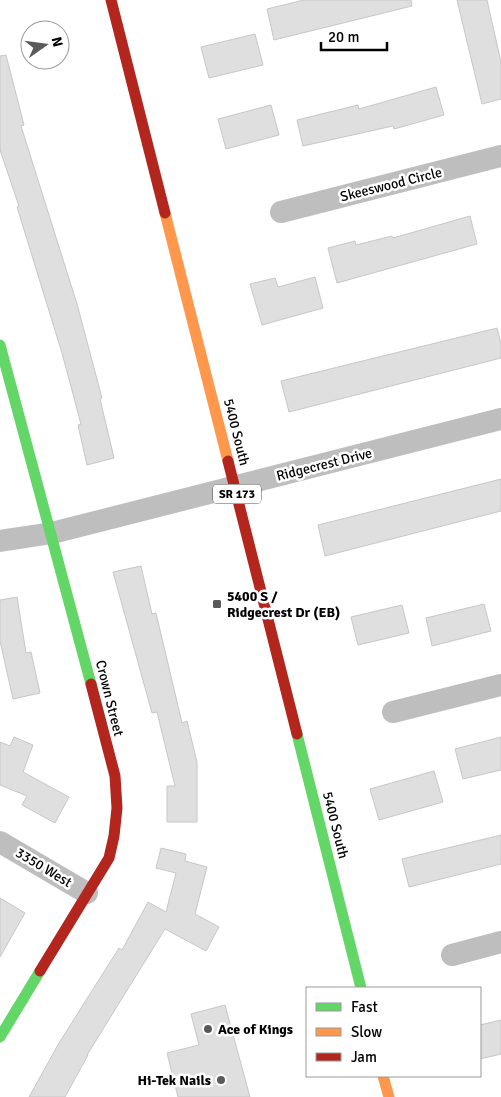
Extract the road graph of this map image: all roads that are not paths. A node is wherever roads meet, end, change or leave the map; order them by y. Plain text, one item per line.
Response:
1 (111, 0) edge
2 (501, 156) edge
3 (281, 212) dead end
4 (0, 344) edge
5 (501, 419) edge
6 (235, 486) junction
7 (52, 533) junction
8 (0, 541) edge
9 (501, 685) edge
10 (393, 712) dead end
11 (0, 842) edge
12 (87, 894) junction
13 (501, 942) edge
14 (452, 954) dead end
15 (361, 987) edge
16 (0, 1037) edge
17 (384, 1077) edge
18 (389, 1097) edge

1 - 6 main road, 5400 South / SR 173
2 - 3 street, Skeeswood Circle
4 - 7 main road, Crown Street
5 - 6 street, Ridgecrest Drive
6 - 7 street, Ridgecrest Drive
6 - 15 main road, 5400 South / SR 173
7 - 8 street, Ridgecrest Drive
7 - 12 main road, Crown Street
9 - 10 street
11 - 12 street, 3350 West
12 - 16 main road, Crown Street
13 - 14 street
17 - 18 main road

